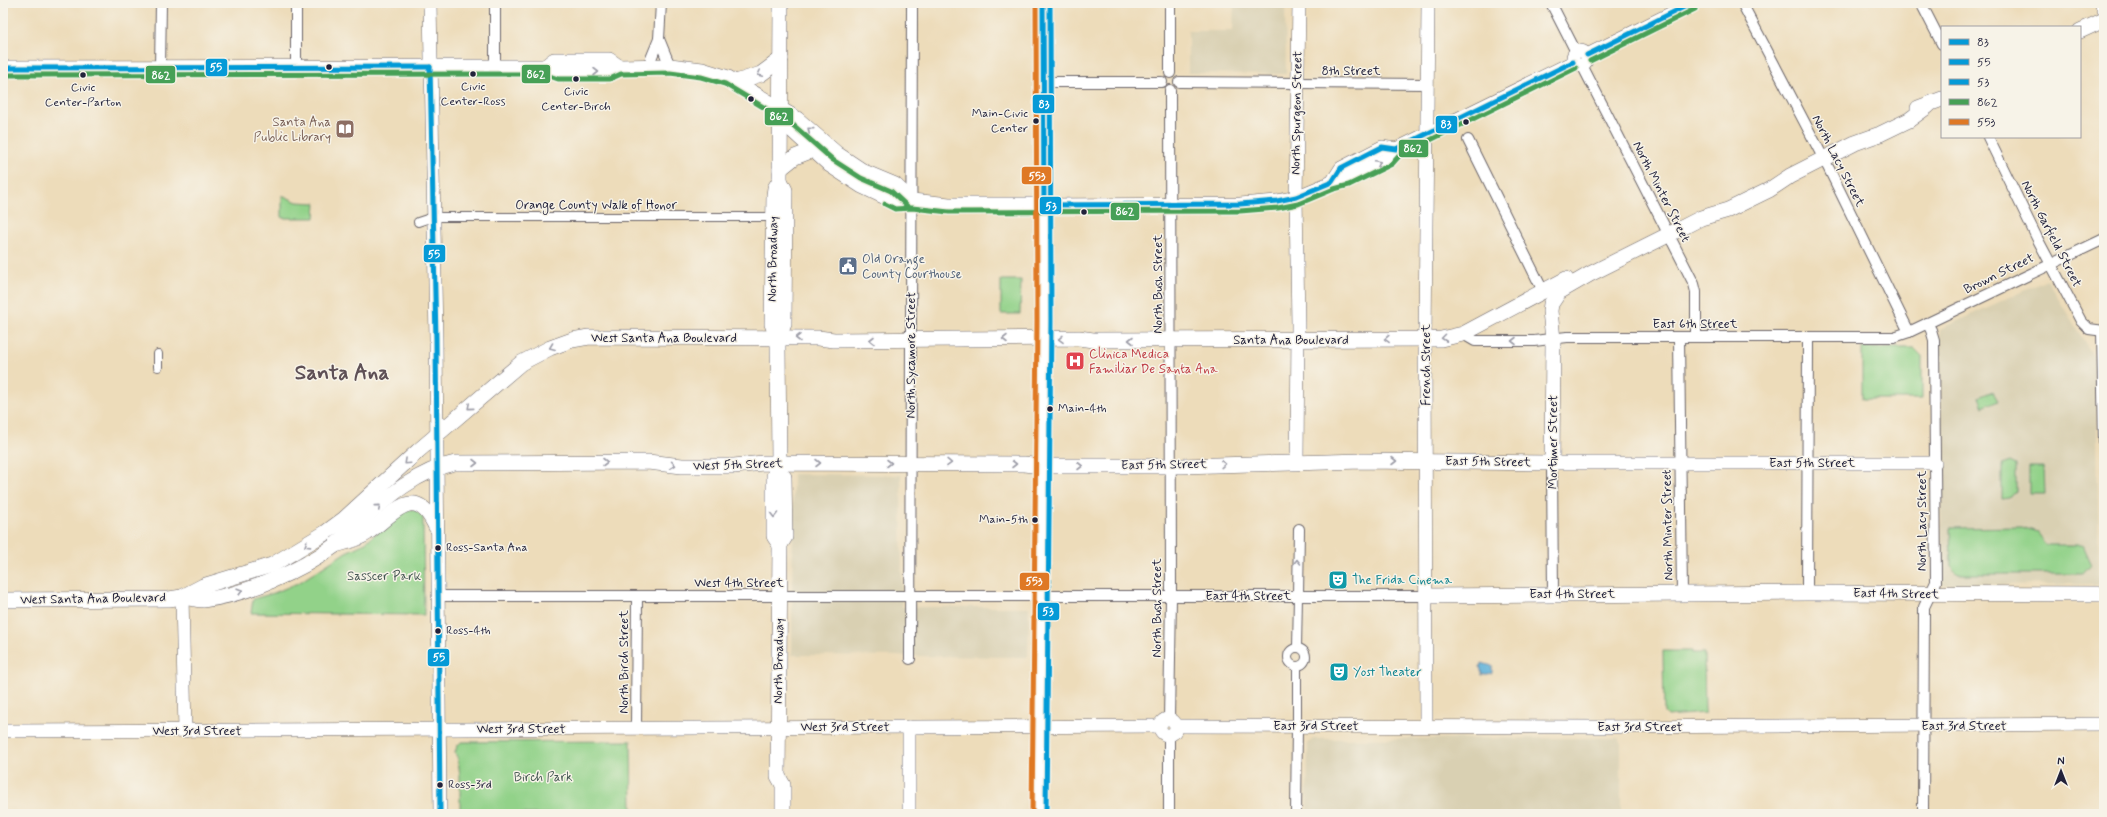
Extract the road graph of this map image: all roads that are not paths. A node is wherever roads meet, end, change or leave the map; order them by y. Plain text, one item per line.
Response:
1 (160, 3) edge
2 (296, 3) edge
3 (430, 3) edge
4 (495, 3) edge
5 (661, 3) edge
6 (781, 3) edge
7 (912, 3) edge
8 (1043, 3) edge
9 (1170, 3) edge
10 (1299, 3) edge
11 (1428, 3) edge
12 (1551, 3) edge
13 (1692, 3) edge
14 (1742, 3) edge
15 (1921, 3) edge
16 (2100, 3) edge
17 (2104, 10) edge
18 (2104, 20) edge
19 (2081, 31) edge
20 (659, 39) junction
21 (1941, 42) edge
22 (1579, 58) junction
23 (781, 59) junction
24 (648, 66) junction
25 (670, 66) junction
26 (430, 67) junction
27 (495, 67) junction
28 (3, 68) edge
29 (160, 68) junction
30 (296, 68) junction
31 (1170, 73) junction
32 (736, 82) junction
33 (1043, 82) junction
34 (1162, 82) junction
35 (1179, 82) junction
36 (1298, 84) junction
37 (1428, 84) junction
38 (1170, 90) junction
39 (1941, 100) edge
40 (780, 110) junction
41 (1427, 134) junction
42 (1988, 138) edge
43 (1468, 140) dead end
44 (813, 150) junction
45 (1823, 159) junction
46 (780, 174) junction
47 (1296, 197) junction
48 (912, 201) junction
49 (1044, 205) junction
50 (1171, 205) junction
51 (433, 217) junction
52 (774, 217) junction
53 (418, 222) dead end
54 (1668, 234) junction
55 (2104, 239) edge
56 (2051, 264) junction
57 (1590, 274) junction
58 (1543, 291) junction
59 (1926, 323) junction
60 (2103, 331) edge
61 (1909, 332) junction
62 (1463, 334) junction
63 (1679, 337) junction
64 (1696, 337) junction
65 (1808, 337) junction
66 (778, 339) junction
67 (911, 339) junction
68 (1044, 339) junction
69 (1086, 339) joint
70 (1170, 339) junction
71 (1553, 339) junction
72 (1298, 340) junction
73 (1425, 340) junction
74 (158, 354) dead end
75 (158, 367) dead end
76 (436, 436) junction
77 (2104, 446) edge
78 (1426, 461) junction
79 (1297, 462) junction
80 (779, 463) junction
81 (910, 463) junction
82 (1552, 463) junction
83 (1680, 463) junction
84 (1935, 463) junction
85 (1808, 464) junction
86 (1041, 466) junction
87 (1170, 466) junction
88 (436, 467) junction
89 (436, 527) junction
90 (1299, 529) dead end
91 (334, 546) junction
92 (1807, 593) junction
93 (1682, 594) junction
94 (2104, 594) edge
95 (779, 595) junction
96 (910, 595) junction
97 (1553, 595) junction
98 (1929, 595) junction
99 (438, 596) junction
100 (637, 596) junction
101 (1040, 596) junction
102 (1171, 596) junction
103 (1298, 596) junction
104 (1426, 596) junction
105 (182, 597) junction
106 (3, 600) edge
107 (1297, 648) junction
108 (910, 658) dead end
109 (1297, 666) junction
110 (2104, 724) edge
111 (909, 726) junction
112 (1039, 726) junction
113 (1297, 726) junction
114 (1426, 726) junction
115 (1922, 726) junction
116 (1168, 727) junction
117 (778, 728) junction
118 (636, 729) junction
119 (439, 730) junction
120 (3, 731) edge
121 (185, 731) junction
122 (778, 776) junction
123 (440, 814) edge
124 (772, 814) edge
125 (783, 814) edge
126 (909, 814) edge
127 (1038, 814) edge
128 (1169, 814) edge
129 (1296, 814) edge
130 (1923, 814) edge

1 - 29 street
2 - 30 street
3 - 26 street
4 - 27 street
5 - 20 street
6 - 23 main road, North Broadway
7 - 48 street, North Sycamore Street
8 - 33 main road
9 - 31 street
10 - 36 street, North Spurgeon Street
11 - 37 street, French Street
12 - 22 street, North Minter Street
13 - 22 street
14 - 45 street, North Lacy Street
15 - 21 street
16 - 17 street
18 - 19 main road
20 - 24 street
20 - 25 street
22 - 41 street
22 - 54 street, North Minter Street
23 -> 32 main road
23 - 40 main road, North Broadway
24 - 25 main road
24 - 27 main road
25 - 32 main road
26 - 27 main road
26 - 30 main road
26 - 51 street
28 - 29 main road
29 - 30 main road
31 - 34 street
31 - 35 street
32 - 40 main road
33 - 34 street
33 - 49 main road
34 - 38 street
35 - 36 street, 8th Street
35 - 38 street
36 - 37 street, 8th Street
36 - 47 street, North Spurgeon Street
37 - 41 street, French Street
38 - 50 street, North Bush Street
39 - 45 main road
40 - 44 main road
40 - 46 main road, North Broadway
48 -> 40 main road
41 - 47 street
41 - 73 street, French Street
42 - 56 street, North Garfield Street
43 - 58 street
44 - 46 main road
44 - 48 main road
45 - 54 main road
45 - 61 street, North Lacy Street
46 - 52 main road, North Broadway
46 - 66 main road, North Broadway
47 - 50 street
47 - 72 street, North Spurgeon Street
48 - 49 main road
48 - 67 street, North Sycamore Street
49 - 50 street
49 - 68 main road
50 - 70 street, North Bush Street
51 - 52 street, Orange County Walk of Honor
51 - 53 street, Orange County Walk of Honor
51 - 76 street
52 - 66 main road, North Broadway
54 - 57 main road
54 - 64 street, North Minter Street
55 - 56 street, Brown Street
56 - 59 street, Brown Street
56 - 60 street, North Garfield Street
57 - 58 main road, Santa Ana Boulevard
57 - 71 main road, Mortimer Street
58 - 62 main road, Santa Ana Boulevard
59 - 61 street, East 6th Street
59 - 84 street, North Lacy Street
60 - 77 street
61 - 65 street, East 6th Street
71 -> 62 street, East 6th Street
62 -> 73 main road, Santa Ana Boulevard
63 - 64 street, East 6th Street
63 - 71 street, East 6th Street
63 - 83 street, North Minter Street
64 - 65 street, East 6th Street
65 - 85 street
67 -> 66 main road, West Santa Ana Boulevard
66 -> 76 main road, West Santa Ana Boulevard
66 - 80 main road, North Broadway
68 -> 67 main road, West Santa Ana Boulevard
67 - 81 street, North Sycamore Street
69 -> 68 main road, West Santa Ana Boulevard
68 - 86 main road
70 -> 69 main road, Santa Ana Boulevard
70 - 72 main road, Santa Ana Boulevard
70 - 87 street, North Bush Street
71 - 82 main road, Mortimer Street
73 -> 72 main road, Santa Ana Boulevard
72 - 79 street, North Spurgeon Street
73 - 78 street, French Street
74 - 75 street
76 - 88 street
76 -> 105 main road, West Santa Ana Boulevard
79 -> 78 main road, East 5th Street
78 - 82 main road, East 5th Street
78 - 104 street, French Street
87 -> 79 main road, East 5th Street
80 -> 81 main road, West 5th Street
88 -> 80 main road, West 5th Street
80 - 95 main road, North Broadway
81 -> 86 main road, West 5th Street
81 - 96 street, North Sycamore Street
82 - 83 street, East 5th Street
82 - 97 street, Mortimer Street
83 - 85 street, East 5th Street
83 - 93 street, North Minter Street
84 - 85 street, East 5th Street
84 - 98 street, North Lacy Street
85 - 92 street
86 -> 87 main road, East 5th Street
86 - 101 main road
87 - 102 street, North Bush Street
88 - 89 street
91 -> 88 main road, West Santa Ana Boulevard
89 - 91 main road
89 - 99 street
103 -> 90 street
105 -> 91 main road, West Santa Ana Boulevard
92 - 93 main road, East 4th Street
92 - 98 main road, East 4th Street
93 - 97 main road, East 4th Street
94 - 98 main road, East 4th Street
95 - 96 street, West 4th Street
95 - 100 street, West 4th Street
95 - 117 main road, North Broadway
96 - 101 street, West 4th Street
96 - 108 street, North Sycamore Street
97 - 104 main road, East 4th Street
98 - 115 street, North Lacy Street
99 - 100 street, West 4th Street
99 - 119 street
100 - 118 street, North Birch Street
101 - 102 street, East 4th Street
101 - 112 main road
102 - 103 street, East 4th Street
102 - 116 street, North Bush Street
103 - 104 street, East 4th Street
103 - 107 street
104 - 114 street, French Street
105 - 106 main road, West Santa Ana Boulevard
105 - 121 street
107 - 109 street
107 - 109 street
109 - 113 street
110 - 115 street, East 3rd Street
111 - 112 street, West 3rd Street
111 - 117 street, West 3rd Street
111 - 126 street
112 - 116 street, East 3rd Street
112 - 127 main road
113 - 114 street, East 3rd Street
113 - 116 street, East 3rd Street
113 - 129 street
114 - 115 street, East 3rd Street
115 - 130 street, North Lacy Street
116 - 128 street, North Bush Street
117 - 118 street, West 3rd Street
117 - 122 main road, North Broadway
118 - 119 street, West 3rd Street
119 - 121 street, West 3rd Street
119 - 123 street
120 - 121 street, West 3rd Street
122 - 124 main road, North Broadway
122 - 125 main road, North Broadway

